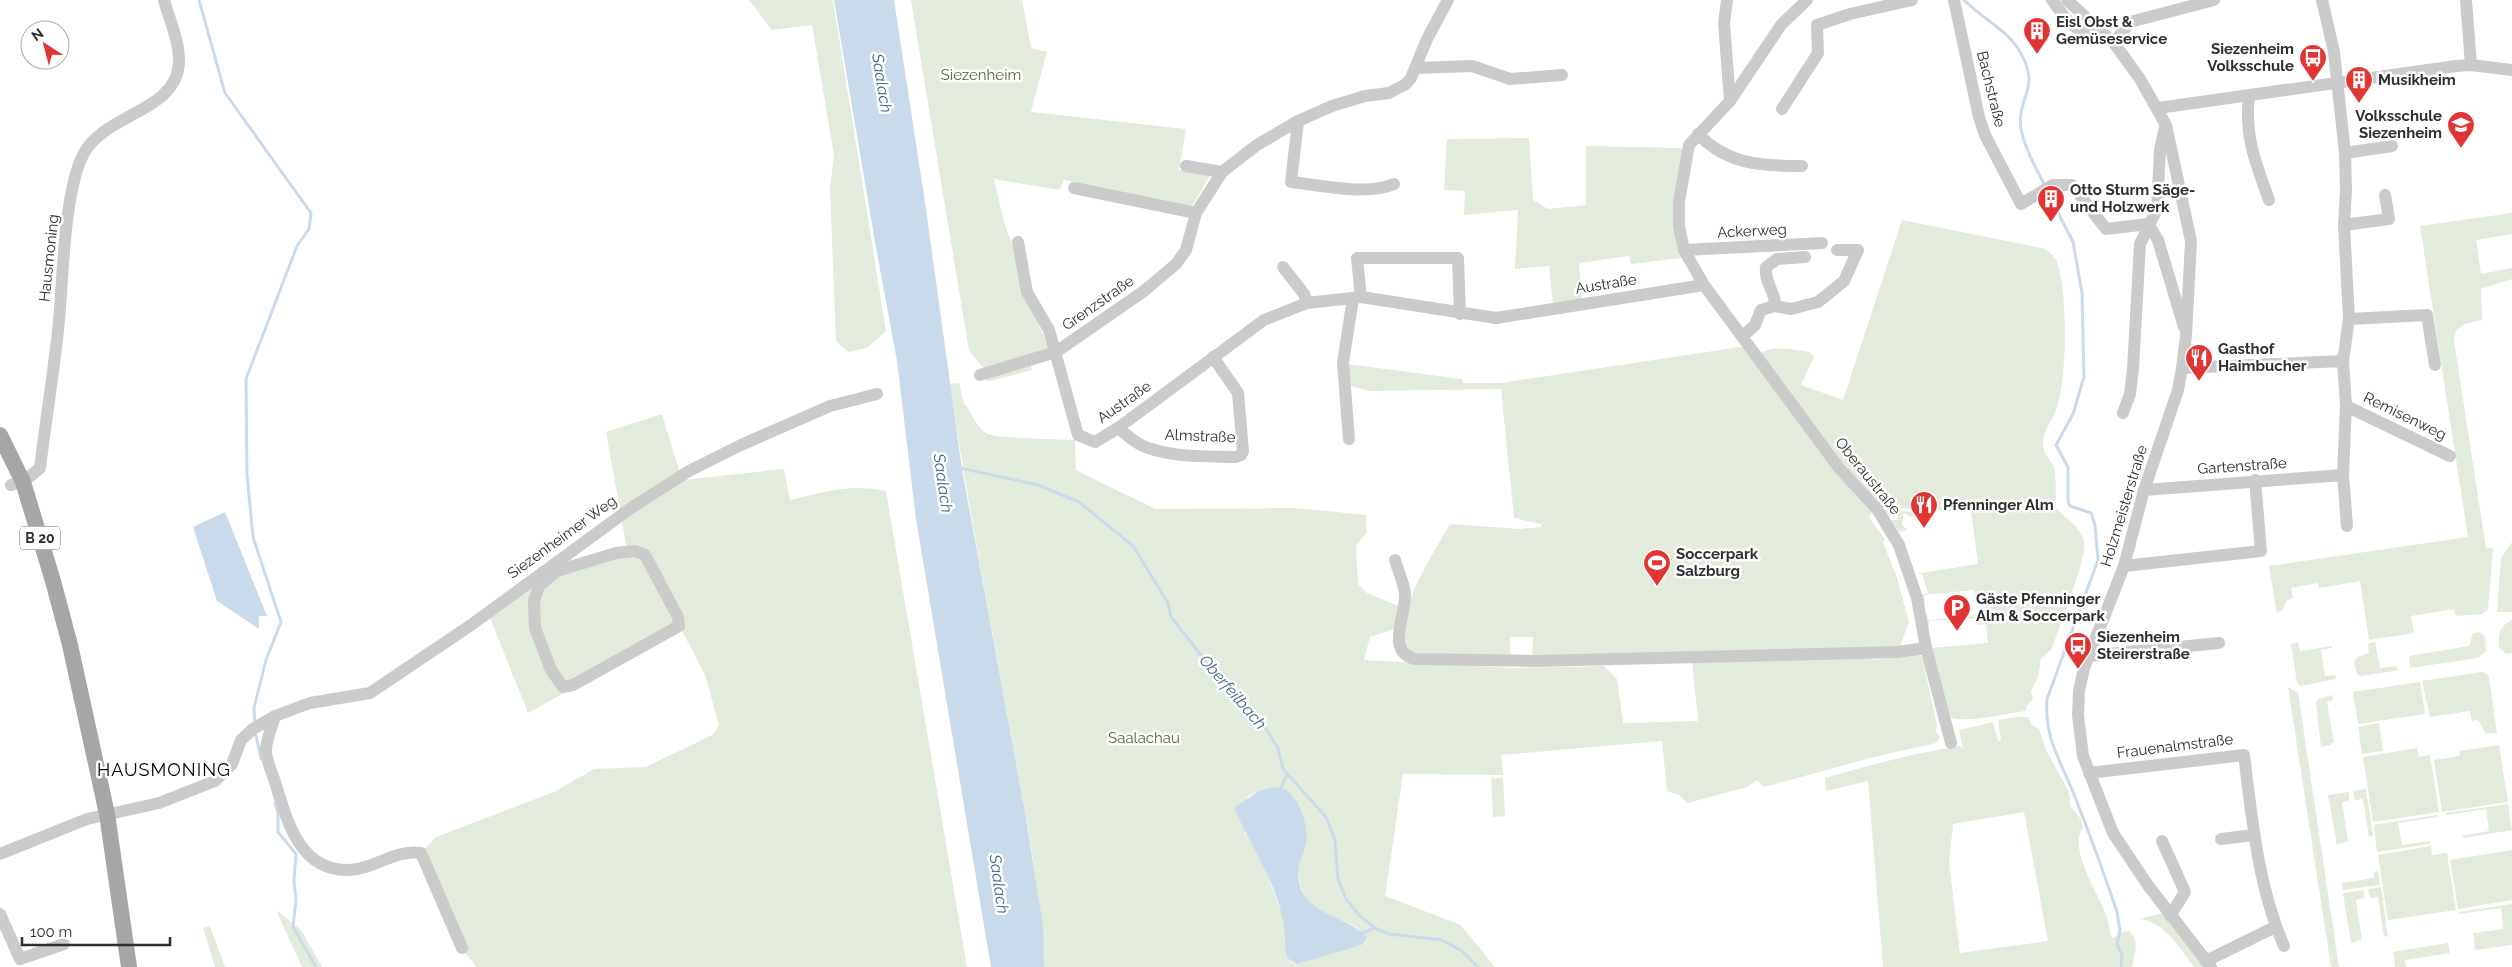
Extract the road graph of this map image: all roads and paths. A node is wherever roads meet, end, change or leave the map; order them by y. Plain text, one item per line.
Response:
1 (164, 0) edge
2 (1448, 0) edge
3 (1727, 0) edge
4 (1807, 0) edge
5 (1912, 0) edge
6 (1954, 0) edge
7 (2052, 0) edge
8 (2067, 0) edge
9 (2214, 0) edge
10 (2322, 0) edge
11 (2466, 0) edge
12 (2104, 34) junction
13 (2114, 43) junction
14 (2471, 65) junction
15 (1415, 68) junction
16 (2512, 70) edge
17 (1562, 75) dead end
18 (2338, 84) junction
19 (2248, 97) junction
20 (1730, 101) junction
21 (2158, 108) junction
22 (1782, 109) dead end
23 (1298, 121) junction
24 (2166, 125) junction
25 (1698, 134) junction
26 (2392, 146) dead end
27 (2345, 153) junction
28 (1186, 166) dead end
29 (1802, 166) dead end
30 (1222, 172) junction
31 (1394, 184) dead end
32 (1074, 188) dead end
33 (2385, 195) dead end
34 (2269, 200) dead end
35 (1196, 213) junction
36 (2148, 224) junction
37 (2344, 225) junction
38 (1018, 242) dead end
39 (1822, 244) dead end
40 (1684, 250) junction
41 (1837, 250) dead end
42 (1805, 257) dead end
43 (1283, 267) dead end
44 (1704, 285) junction
45 (1357, 298) junction
46 (1308, 303) junction
47 (1775, 306) junction
48 (1460, 314) junction
49 (2349, 319) junction
50 (1743, 336) junction
51 (2186, 336) junction
52 (1056, 352) junction
53 (1213, 357) junction
54 (2343, 361) junction
55 (2434, 365) dead end
56 (2182, 368) junction
57 (980, 375) dead end
58 (877, 394) dead end
59 (2346, 406) junction
60 (2122, 413) dead end
61 (1118, 428) junction
62 (0, 435) edge
63 (1349, 439) dead end
64 (2450, 456) dead end
65 (2343, 475) junction
66 (2255, 480) junction
67 (17, 483) junction
68 (2144, 490) junction
69 (2347, 526) dead end
70 (1395, 560) dead end
71 (2124, 566) junction
72 (516, 590) junction
73 (534, 601) junction
74 (2219, 643) dead end
75 (1926, 648) junction
76 (2088, 656) junction
77 (275, 716) junction
78 (1951, 742) dead end
79 (2089, 772) junction
80 (107, 814) junction
81 (2254, 835) junction
82 (2221, 839) dead end
83 (2162, 841) dead end
84 (0, 854) edge
85 (0, 914) edge
86 (2170, 916) junction
87 (2276, 927) junction
88 (64, 944) dead end
89 (2284, 946) dead end
90 (462, 948) dead end
91 (2209, 964) edge
92 (129, 967) edge

1 - 67 street, Hausmoning
2 - 15 street, Grenzstraße
3 - 20 street
4 - 20 street
5 - 22 street
6 - 36 street, Bachstraße
7 - 12 street
8 - 12 street, Holzmeisterstraße
9 - 13 street
10 - 18 street
11 - 14 street
12 - 13 street, Holzmeisterstraße
13 - 21 street, Holzmeisterstraße
14 - 16 street
14 - 18 street
15 - 17 street
15 - 23 street, Grenzstraße
18 - 19 street
18 - 27 street
19 - 21 street
19 - 34 street
20 - 25 street
21 - 24 street, Holzmeisterstraße
23 - 30 street, Grenzstraße
23 - 31 street
24 - 36 street
24 - 51 street, Holzmeisterstraße
25 - 29 street
25 - 40 street
26 - 27 street
27 - 37 street
28 - 30 street
30 - 35 street, Grenzstraße
32 - 35 street
33 - 37 street
35 - 52 street, Grenzstraße
36 - 51 street
36 - 60 street
37 - 49 street
38 - 52 street, Austraße
39 - 40 street, Ackerweg
40 - 44 street
41 - 47 street
42 - 47 street
43 - 46 street
44 - 48 street, Austraße
44 - 50 street, Oberaustraße
45 - 46 street, Austraße
45 - 48 street, Austraße
45 - 48 street
45 - 63 street
46 - 53 street, Austraße
47 - 50 street
49 - 54 street
49 - 55 street
50 - 75 street, Oberaustraße
51 - 56 street, Holzmeisterstraße
52 - 57 street, Grenzstraße
52 - 61 street, Austraße
53 - 61 street, Austraße
53 - 61 street, Almstraße
54 - 56 street
54 - 59 street
56 - 68 street, Holzmeisterstraße
58 - 72 street, Siezenheimer Weg
59 - 64 street, Remisenweg
59 - 65 street
62 - 67 main road, B 20
65 - 66 street, Gartenstraße
65 - 69 street
66 - 68 street, Gartenstraße
66 - 71 street
67 - 80 main road, B 20
68 - 71 street, Holzmeisterstraße
70 - 75 street
71 - 76 street, Holzmeisterstraße
72 - 73 street
72 - 77 street, Siezenheimer Weg
73 - 73 street
74 - 76 street
75 - 78 street, Oberaustraße
76 - 79 street, Holzmeisterstraße
77 - 80 street, Siezenheimer Weg
77 - 90 street
79 - 81 street, Frauenalmstraße
79 - 86 street, Holzmeisterstraße
80 - 84 street
80 - 92 main road, B 20
81 - 82 street
81 - 87 street, Frauenalmstraße
83 - 86 street
85 - 88 street
86 - 91 street, Holzmeisterstraße
87 - 89 street, Frauenalmstraße
87 - 91 street

